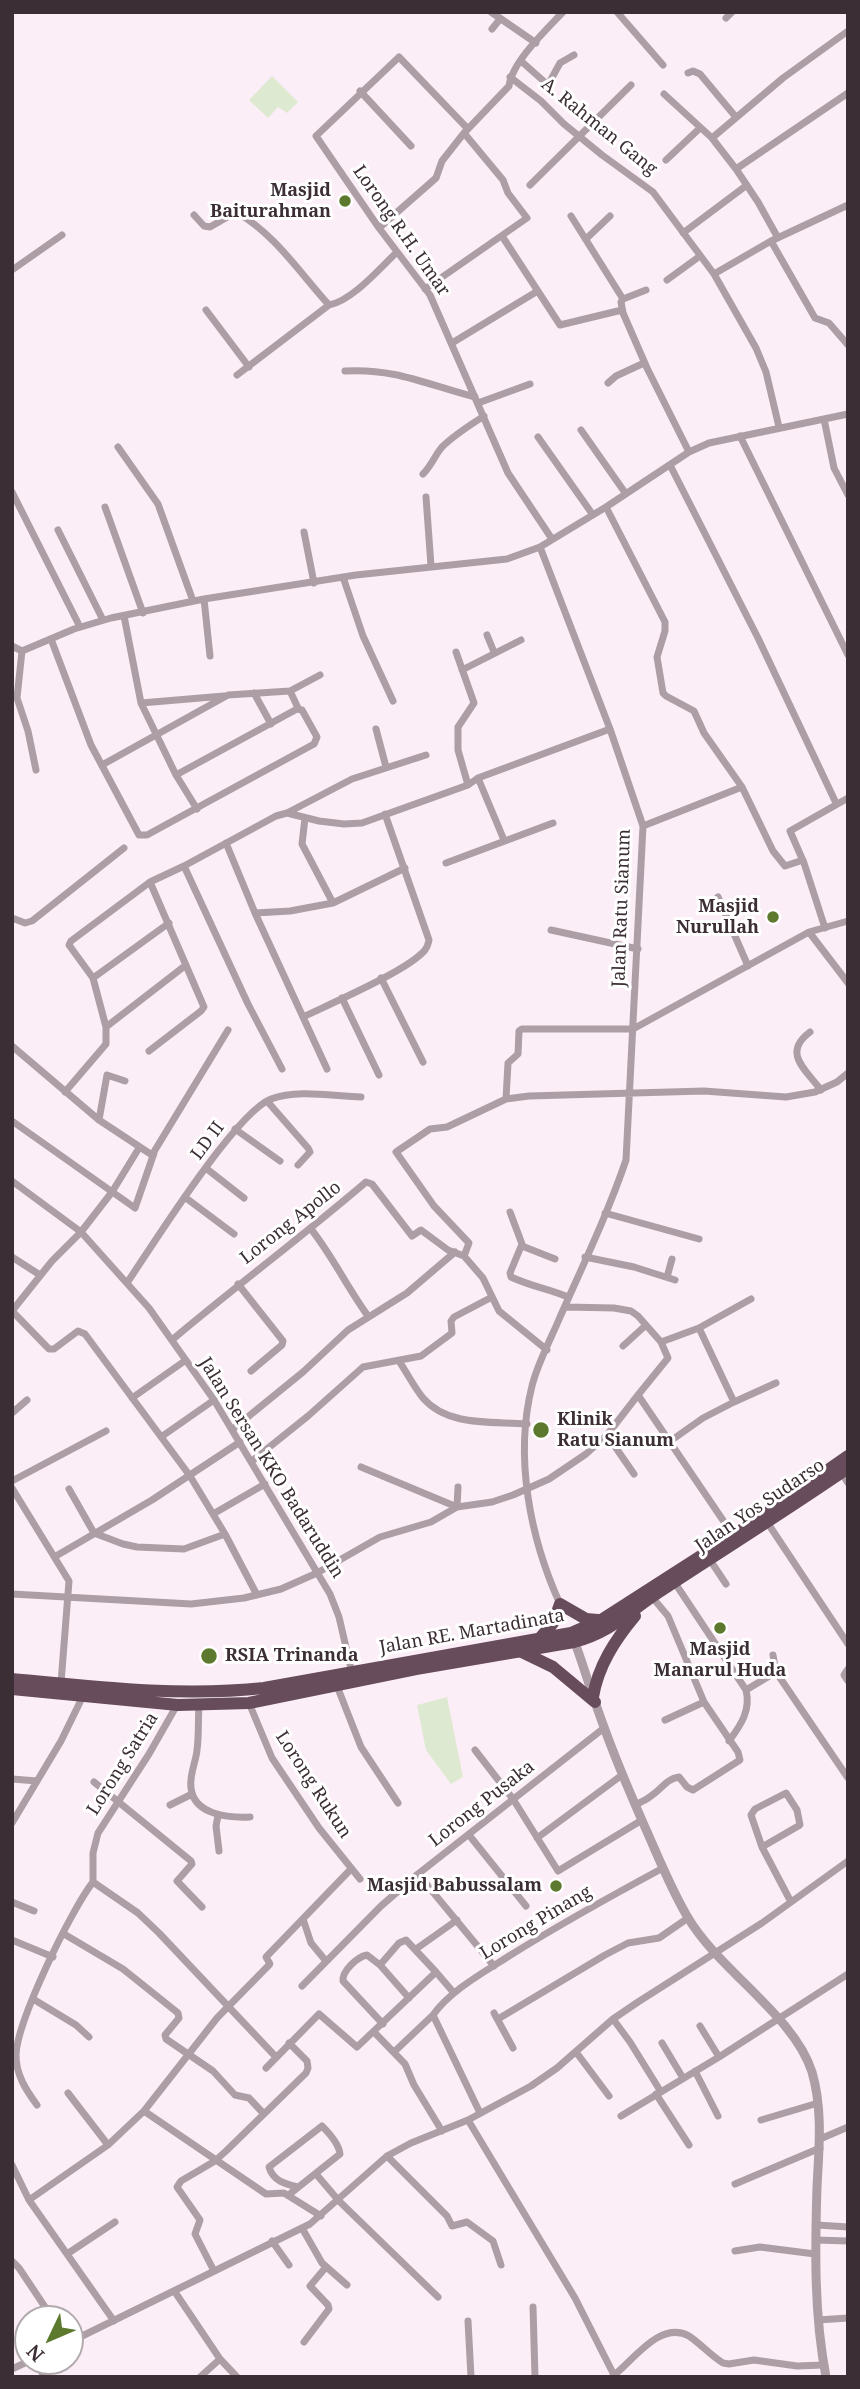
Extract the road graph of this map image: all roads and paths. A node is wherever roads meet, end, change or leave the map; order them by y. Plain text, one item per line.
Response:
1 (491, 12) edge
2 (563, 12) edge
3 (617, 12) edge
4 (500, 19) junction
5 (492, 29) dead end
6 (848, 31) edge
7 (536, 43) junction
8 (574, 55) dead end
9 (521, 61) junction
10 (663, 65) dead end
11 (688, 73) dead end
12 (510, 76) junction
13 (631, 85) dead end
14 (360, 91) junction
15 (848, 93) edge
16 (664, 94) dead end
17 (735, 116) junction
18 (699, 128) junction
19 (466, 131) junction
20 (581, 136) junction
21 (712, 138) junction
22 (411, 146) dead end
23 (666, 160) dead end
24 (736, 169) junction
25 (530, 185) dead end
26 (747, 185) junction
27 (848, 205) edge
28 (194, 215) dead end
29 (571, 216) dead end
30 (610, 216) dead end
31 (379, 228) junction
32 (683, 233) junction
33 (62, 235) dead end
34 (502, 236) junction
35 (586, 239) junction
36 (775, 239) junction
37 (397, 252) junction
38 (700, 257) junction
39 (12, 270) edge
40 (714, 274) junction
41 (667, 280) dead end
42 (425, 289) junction
43 (646, 290) dead end
44 (536, 292) junction
45 (624, 299) junction
46 (329, 305) junction
47 (206, 310) dead end
48 (622, 310) junction
49 (452, 343) junction
50 (848, 345) edge
51 (644, 363) junction
52 (249, 367) junction
53 (345, 371) dead end
54 (237, 375) dead end
55 (608, 383) dead end
56 (530, 384) dead end
57 (477, 400) junction
58 (848, 414) edge
59 (484, 416) junction
60 (824, 419) junction
61 (779, 427) junction
62 (581, 430) dead end
63 (740, 436) junction
64 (538, 437) dead end
65 (118, 447) dead end
66 (689, 452) junction
67 (670, 465) junction
68 (423, 474) dead end
69 (12, 492) edge
70 (626, 494) junction
71 (848, 495) edge
72 (426, 497) dead end
73 (607, 507) junction
74 (105, 508) dead end
75 (593, 515) junction
76 (58, 530) dead end
77 (304, 532) dead end
78 (552, 539) junction
79 (540, 547) junction
80 (431, 566) junction
81 (343, 578) junction
82 (314, 583) junction
83 (204, 599) junction
84 (193, 601) junction
85 (143, 613) junction
86 (124, 616) junction
87 (103, 620) junction
88 (80, 627) junction
89 (487, 635) dead end
90 (51, 639) junction
91 (521, 640) dead end
92 (12, 646) edge
93 (22, 651) junction
94 (456, 652) dead end
95 (494, 652) junction
96 (848, 655) edge
97 (210, 656) dead end
98 (463, 670) junction
99 (320, 675) dead end
100 (290, 691) junction
101 (254, 693) junction
102 (228, 695) junction
103 (393, 701) dead end
104 (141, 703) junction
105 (16, 706) edge
106 (298, 708) junction
107 (271, 724) junction
108 (376, 729) dead end
109 (610, 729) junction
110 (156, 737) junction
111 (426, 755) dead end
112 (102, 765) junction
113 (386, 767) junction
114 (36, 770) dead end
115 (176, 775) junction
116 (478, 778) junction
117 (468, 785) junction
118 (741, 787) junction
119 (848, 798) edge
120 (836, 803) junction
121 (197, 810) junction
122 (287, 813) junction
123 (386, 814) junction
124 (306, 818) junction
125 (553, 823) dead end
126 (643, 826) junction
127 (504, 840) junction
128 (226, 844) junction
129 (124, 848) dead end
130 (803, 860) junction
131 (446, 863) dead end
132 (184, 866) junction
133 (405, 868) junction
134 (150, 882) junction
135 (718, 897) dead end
136 (333, 903) junction
137 (255, 913) junction
138 (12, 918) edge
139 (848, 920) edge
140 (169, 923) junction
141 (825, 928) junction
142 (551, 930) dead end
143 (809, 932) junction
144 (638, 948) junction
145 (186, 965) junction
146 (748, 966) junction
147 (93, 978) junction
148 (382, 978) junction
149 (848, 983) edge
150 (342, 998) junction
151 (303, 1017) junction
152 (106, 1027) junction
153 (633, 1029) junction
154 (228, 1030) dead end
155 (810, 1032) dead end
156 (12, 1046) edge
157 (149, 1051) dead end
158 (423, 1062) dead end
159 (282, 1069) dead end
160 (327, 1069) dead end
161 (848, 1073) edge
162 (379, 1075) dead end
163 (125, 1081) dead end
164 (821, 1090) junction
165 (65, 1092) junction
166 (629, 1092) junction
167 (360, 1097) dead end
168 (506, 1099) junction
169 (267, 1101) junction
170 (99, 1120) junction
171 (12, 1121) edge
172 (235, 1129) junction
173 (139, 1148) junction
174 (154, 1153) junction
175 (280, 1161) dead end
176 (298, 1166) dead end
177 (207, 1168) junction
178 (12, 1181) edge
179 (111, 1192) junction
180 (186, 1198) junction
181 (244, 1198) dead end
182 (510, 1212) dead end
183 (606, 1213) junction
184 (311, 1229) junction
185 (81, 1232) junction
186 (234, 1234) dead end
187 (699, 1239) dead end
188 (522, 1246) junction
189 (455, 1252) junction
190 (464, 1256) junction
191 (12, 1257) edge
192 (585, 1257) junction
193 (555, 1259) dead end
194 (672, 1259) dead end
195 (40, 1275) junction
196 (127, 1283) junction
197 (238, 1284) junction
198 (492, 1297) junction
199 (568, 1297) junction
200 (751, 1299) dead end
201 (565, 1307) junction
202 (13, 1312) edge
203 (368, 1316) junction
204 (646, 1325) junction
205 (699, 1328) junction
206 (172, 1340) junction
207 (661, 1342) junction
208 (623, 1346) dead end
209 (547, 1350) junction
210 (186, 1360) junction
211 (400, 1361) junction
212 (251, 1371) dead end
213 (776, 1383) dead end
214 (638, 1395) junction
215 (132, 1398) junction
216 (214, 1400) junction
217 (27, 1401) dead end
218 (734, 1402) junction
219 (12, 1413) edge
220 (527, 1424) junction
221 (233, 1429) junction
222 (106, 1431) dead end
223 (607, 1435) junction
224 (161, 1437) junction
225 (240, 1442) junction
226 (669, 1442) junction
227 (848, 1456) edge
228 (251, 1461) junction
229 (361, 1467) dead end
230 (634, 1474) dead end
231 (845, 1474) edge
232 (190, 1476) junction
233 (12, 1481) edge
234 (265, 1484) junction
235 (458, 1487) dead end
236 (12, 1488) edge
237 (69, 1489) dead end
238 (526, 1489) junction
239 (457, 1507) junction
240 (213, 1514) junction
241 (768, 1522) junction
242 (94, 1533) junction
243 (225, 1534) junction
244 (733, 1535) junction
245 (56, 1556) junction
246 (710, 1560) junction
247 (317, 1573) junction
248 (675, 1583) junction
249 (726, 1584) dead end
250 (12, 1594) edge
251 (257, 1595) junction
252 (68, 1596) junction
253 (648, 1601) junction
254 (560, 1604) junction
255 (601, 1620) junction
256 (573, 1637) junction
257 (540, 1638) junction
258 (848, 1644) edge
259 (522, 1652) junction
260 (773, 1655) dead end
261 (773, 1668) junction
262 (848, 1669) edge
263 (354, 1677) junction
264 (12, 1679) edge
265 (848, 1681) edge
266 (337, 1686) junction
267 (12, 1689) edge
268 (61, 1689) junction
269 (746, 1690) junction
270 (83, 1696) junction
271 (594, 1700) junction
272 (704, 1702) junction
273 (249, 1703) junction
274 (178, 1704) junction
275 (199, 1705) junction
276 (665, 1720) dead end
277 (604, 1728) junction
278 (729, 1741) junction
279 (475, 1750) dead end
280 (622, 1775) junction
281 (848, 1778) edge
282 (12, 1779) edge
283 (37, 1781) junction
284 (94, 1782) dead end
285 (192, 1794) junction
286 (513, 1799) junction
287 (118, 1802) junction
288 (398, 1803) dead end
289 (170, 1805) dead end
290 (635, 1805) junction
291 (218, 1816) junction
292 (250, 1817) dead end
293 (642, 1820) junction
294 (12, 1823) edge
295 (469, 1835) junction
296 (537, 1838) junction
297 (762, 1847) junction
298 (219, 1851) dead end
299 (848, 1861) edge
300 (663, 1868) junction
301 (351, 1869) junction
302 (418, 1874) junction
303 (360, 1879) dead end
304 (93, 1882) junction
305 (12, 1902) edge
306 (790, 1902) junction
307 (526, 1906) dead end
308 (202, 1907) dead end
309 (34, 1911) dead end
310 (688, 1918) junction
311 (303, 1919) junction
312 (457, 1920) junction
313 (64, 1934) junction
314 (12, 1940) edge
315 (416, 1949) junction
316 (713, 1953) junction
317 (53, 1957) junction
318 (326, 1961) junction
319 (380, 1965) junction
320 (494, 1966) junction
321 (436, 1972) junction
322 (848, 1974) edge
323 (302, 1986) dead end
324 (454, 1993) junction
325 (409, 1997) junction
326 (33, 1999) junction
327 (228, 2007) junction
328 (433, 2015) junction
329 (613, 2019) junction
330 (777, 2019) junction
331 (383, 2024) junction
332 (700, 2026) dead end
333 (374, 2032) junction
334 (15, 2036) edge
335 (89, 2037) dead end
336 (289, 2043) junction
337 (662, 2043) dead end
338 (513, 2048) dead end
339 (394, 2052) junction
340 (576, 2052) junction
341 (190, 2054) junction
342 (276, 2057) junction
343 (719, 2057) junction
344 (14, 2058) edge
345 (266, 2068) dead end
346 (695, 2071) junction
347 (683, 2078) junction
348 (68, 2093) dead end
349 (659, 2093) junction
350 (609, 2096) dead end
351 (818, 2104) junction
352 (37, 2105) dead end
353 (144, 2111) junction
354 (480, 2113) junction
355 (264, 2114) junction
356 (621, 2116) dead end
357 (718, 2116) dead end
358 (468, 2120) junction
359 (761, 2120) dead end
360 (848, 2127) edge
361 (442, 2131) junction
362 (820, 2143) junction
363 (108, 2145) junction
364 (688, 2145) dead end
365 (387, 2156) junction
366 (215, 2161) junction
367 (12, 2165) edge
368 (316, 2174) junction
369 (735, 2184) dead end
370 (29, 2200) junction
371 (339, 2201) junction
372 (321, 2216) junction
373 (115, 2222) dead end
374 (817, 2225) junction
375 (848, 2227) edge
376 (302, 2228) junction
377 (816, 2240) junction
378 (848, 2241) edge
379 (272, 2242) junction
380 (735, 2251) dead end
381 (67, 2254) junction
382 (816, 2254) junction
383 (12, 2261) edge
384 (289, 2265) dead end
385 (501, 2265) dead end
386 (326, 2267) junction
387 (214, 2271) junction
388 (347, 2285) dead end
389 (175, 2292) junction
390 (438, 2297) dead end
391 (44, 2305) edge
392 (533, 2307) dead end
393 (848, 2318) edge
394 (468, 2320) dead end
395 (818, 2320) junction
396 (114, 2321) junction
397 (84, 2335) edge
398 (304, 2342) dead end
399 (220, 2359) junction
400 (824, 2365) junction
401 (614, 2376) edge
402 (200, 2377) edge
403 (237, 2377) edge
404 (471, 2377) edge
405 (535, 2377) edge
406 (826, 2377) edge

1 - 4 street
2 - 7 street
3 - 10 street
4 - 5 street
4 - 7 street
6 - 17 street
7 - 9 street
8 - 9 street
9 - 12 street
11 - 17 street
12 - 19 street
12 - 20 street, A. Rahman Gang
13 - 20 street
14 - 19 street, Lorong R.H. Umar
14 - 22 street
14 - 31 street, Lorong R.H. Umar
15 - 24 street
16 - 18 street
17 - 21 street
18 - 21 street
18 - 23 street
19 - 31 street
19 - 34 street
20 - 25 street
20 - 32 street, A. Rahman Gang
21 - 24 street
24 - 26 street
26 - 32 street
26 - 36 street
27 - 36 street
28 - 46 street
29 - 35 street
30 - 35 street
31 - 37 street, Lorong R.H. Umar
32 - 38 street, A. Rahman Gang
33 - 39 street
34 - 42 street
34 - 44 street
35 - 45 street
36 - 40 street
36 - 50 street
37 - 42 street, Lorong R.H. Umar
37 - 46 street
38 - 40 street, A. Rahman Gang
38 - 41 street
40 - 61 street, A. Rahman Gang
42 - 49 street, Lorong R.H. Umar
43 - 45 street
44 - 48 street
44 - 49 street
45 - 48 street
46 - 52 street
47 - 52 street
48 - 51 street
49 - 57 street, Lorong R.H. Umar
51 - 55 street
51 - 66 street
52 - 54 street
53 - 57 street
56 - 57 street
57 - 59 street, Lorong R.H. Umar
58 - 60 street
59 - 68 street
59 - 78 street, Lorong R.H. Umar
60 - 61 street
60 - 71 street
61 - 63 street
62 - 70 street
63 - 66 street
63 - 96 street
64 - 75 street
65 - 84 street
66 - 67 street
67 - 70 street
67 - 120 street
69 - 88 street
70 - 73 street
72 - 80 street
73 - 75 street
73 - 118 street
74 - 85 street
75 - 78 street
76 - 87 street
77 - 82 street
78 - 79 street
79 - 80 street
79 - 109 street, Jalan Ratu Sianum
80 - 81 street
81 - 82 street
81 - 103 street
82 - 83 street
83 - 84 street
83 - 97 street
84 - 85 street
85 - 86 street
86 - 87 street
86 - 104 street
87 - 88 street
88 - 90 street
89 - 95 street
90 - 93 street
90 - 112 street
91 - 95 street
92 - 93 street
93 - 105 street
94 - 98 street
95 - 98 street
98 - 117 street
99 - 100 street
100 - 101 street
100 - 106 street
101 - 102 street
101 - 107 street
102 - 104 street
102 - 110 street
104 - 110 street
105 - 114 street
106 - 107 street
106 - 121 street
107 - 115 street
108 - 113 street
109 - 116 street
109 - 126 street, Jalan Ratu Sianum
110 - 112 street
110 - 115 street
111 - 113 street
112 - 121 street
113 - 122 street
115 - 121 street
116 - 117 street
116 - 127 street
117 - 123 street
118 - 126 street
118 - 130 street
119 - 120 street
120 - 130 street
122 - 124 street
122 - 128 street
123 - 124 street
123 - 133 street
124 - 136 street
125 - 127 street
126 - 144 street, Jalan Ratu Sianum
127 - 131 street
128 - 132 street
128 - 137 street
129 - 138 street
130 - 141 street
132 - 134 street
132 - 159 street
133 - 136 street
133 - 148 street
134 - 140 street
134 - 147 street
135 - 146 street
136 - 137 street
137 - 151 street
139 - 141 street
140 - 145 street
140 - 147 street
141 - 143 street
142 - 144 street
143 - 146 street
143 - 149 street
144 - 153 street, Jalan Ratu Sianum
145 - 152 street
145 - 157 street
146 - 153 street
147 - 152 street
148 - 150 street
148 - 158 street
150 - 151 street
150 - 162 street
151 - 160 street
152 - 165 street
153 - 166 street, Jalan Ratu Sianum
153 - 168 street
154 - 174 street
155 - 164 street
156 - 165 street
161 - 164 street
163 - 170 street
164 - 166 street
165 - 170 street
166 - 168 street
166 - 183 street, Jalan Ratu Sianum
167 - 169 street
168 - 190 street
169 - 172 street, LD II
169 - 176 street
170 - 173 street
171 - 179 street
172 - 175 street
172 - 177 street, LD II
173 - 174 street
173 - 179 street
174 - 179 street
177 - 180 street, LD II
177 - 181 street
178 - 185 street, Jalan Sersan KKO Badaruddin
179 - 185 street
180 - 186 street
180 - 196 street, LD II
182 - 188 street
183 - 187 street
183 - 192 street, Jalan Ratu Sianum
184 - 189 street, Lorong Apollo
184 - 197 street, Lorong Apollo
184 - 203 street
185 - 195 street
185 - 196 street, Jalan Sersan KKO Badaruddin
188 - 193 street
188 - 199 street
189 - 190 street
189 - 203 street
190 - 198 street
191 - 195 street
192 - 194 street
192 - 199 street, Jalan Ratu Sianum
195 - 202 street
196 - 206 street, Jalan Sersan KKO Badaruddin
197 - 206 street, Lorong Apollo
197 - 212 street
198 - 209 street
198 - 211 street
199 - 201 street, Jalan Ratu Sianum
200 - 205 street
201 - 204 street
201 - 209 street, Jalan Ratu Sianum
202 - 215 street
203 - 221 street
204 - 207 street
204 - 208 street
205 - 207 street
205 - 218 street
206 - 210 street, Jalan Sersan KKO Badaruddin
207 - 214 street
209 - 220 street, Jalan Ratu Sianum
210 - 215 street
210 - 216 street, Jalan Sersan KKO Badaruddin
211 - 220 street
211 - 228 street
213 - 218 street
214 - 223 street
214 - 226 street
215 - 224 street
216 - 221 street, Jalan Sersan KKO Badaruddin
216 - 224 street
217 - 219 street
218 - 226 street
220 - 238 street, Jalan Ratu Sianum
221 - 225 street, Jalan Sersan KKO Badaruddin
222 - 233 street
223 - 230 street
223 - 238 street
224 - 232 street
225 - 228 street, Jalan Sersan KKO Badaruddin
225 - 232 street
226 - 244 street
227 - 244 highway, Jalan RE. Martadinata
228 - 234 street, Jalan Sersan KKO Badaruddin
229 - 239 street
231 - 241 highway, Jalan Yos Sudarso
232 - 240 street
232 - 242 street
234 - 240 street
234 - 247 street, Jalan Sersan KKO Badaruddin
235 - 239 street
236 - 245 street
237 - 242 street
238 - 239 street
238 - 254 street, Jalan Ratu Sianum
239 - 247 street
240 - 243 street
241 - 246 highway, Jalan Yos Sudarso
241 - 258 street
242 - 243 street
242 - 245 street
243 - 251 street
244 - 255 highway, Jalan RE. Martadinata
245 - 252 street
246 - 248 highway, Jalan Yos Sudarso
246 - 249 street
247 - 251 street
247 - 263 street, Jalan Sersan KKO Badaruddin
248 - 253 highway, Jalan Yos Sudarso
248 - 269 street
250 - 252 street
251 - 252 street
252 - 268 street
253 - 256 highway, Jalan Yos Sudarso
253 - 271 highway
253 - 272 street
254 - 255 highway
254 - 257 highway
255 - 256 highway, Jalan RE. Martadinata
256 - 257 highway, Jalan RE. Martadinata
256 - 259 highway
256 - 271 street
257 - 263 highway, Jalan RE. Martadinata
259 - 263 highway
259 - 271 highway
260 - 261 street
261 - 269 street
261 - 281 street
262 - 265 street
263 - 266 highway
263 - 268 highway, Jalan RE. Martadinata
264 - 268 highway, Jalan RE. Martadinata
266 - 273 highway
266 - 288 street
267 - 268 highway
268 - 270 highway
269 - 278 street
270 - 274 highway
270 - 283 street
271 - 277 street
272 - 276 street
272 - 278 street
273 - 275 highway
273 - 301 street, Lorong Rukun
274 - 275 highway
274 - 287 street, Lorong Satria
275 - 285 street
277 - 280 street
277 - 286 street, Lorong Pusaka
278 - 290 street
279 - 286 street
280 - 290 street
280 - 296 street
282 - 283 street
283 - 294 street
284 - 287 street
285 - 289 street
285 - 291 street
286 - 295 street, Lorong Pusaka
286 - 296 street
287 - 304 street, Lorong Satria
287 - 308 street
290 - 293 street
291 - 292 street
291 - 298 street
293 - 296 street
293 - 300 street
295 - 302 street, Lorong Pusaka
295 - 307 street
297 - 297 street
297 - 306 street
299 - 306 street
300 - 310 street
300 - 320 street, Lorong Pinang
301 - 303 street, Lorong Rukun
301 - 311 street
302 - 312 street
302 - 318 street, Lorong Pusaka
304 - 313 street
304 - 327 street
305 - 309 street
306 - 316 street
310 - 316 street
310 - 338 street
311 - 318 street
311 - 327 street
312 - 315 street
312 - 320 street
313 - 317 street
313 - 341 street
314 - 317 street
315 - 319 street
315 - 321 street
316 - 329 street
316 - 330 street
317 - 326 street
318 - 323 street
319 - 325 street
319 - 331 street
320 - 324 street, Lorong Pinang
321 - 324 street
321 - 325 street
322 - 330 street
324 - 328 street, Lorong Pinang
325 - 331 street
326 - 334 street
326 - 335 street
327 - 341 street
327 - 342 street
328 - 339 street, Lorong Pinang
328 - 354 street
329 - 340 street
329 - 349 street
330 - 343 street
330 - 351 street
331 - 333 street
332 - 343 street
333 - 336 street
333 - 339 street
334 - 344 street
336 - 342 street
336 - 355 street
337 - 347 street
339 - 361 street
340 - 350 street
340 - 354 street
341 - 353 street
341 - 355 street
342 - 345 street
343 - 346 street
344 - 352 street
346 - 347 street
346 - 357 street
347 - 349 street
348 - 363 street
349 - 356 street
349 - 364 street
351 - 359 street
351 - 362 street
353 - 363 street
353 - 366 street
354 - 358 street
355 - 366 street
358 - 361 street
358 - 401 street
360 - 362 street
361 - 365 street
362 - 369 street
362 - 374 street
363 - 370 street
365 - 371 street
365 - 385 street
366 - 372 street
366 - 387 street
367 - 370 street
368 - 368 street
368 - 371 street
370 - 381 street
371 - 372 street
371 - 390 street
372 - 376 street
373 - 381 street
374 - 375 street
374 - 377 street
376 - 379 street
376 - 386 street
377 - 378 street
377 - 382 street
379 - 384 street
379 - 387 street
380 - 382 street
381 - 396 street
382 - 395 street
383 - 391 street
386 - 388 street
386 - 398 street
387 - 389 street
389 - 396 street
389 - 399 street
392 - 405 street
393 - 395 street
394 - 404 street
395 - 400 street
396 - 397 street
399 - 402 street
399 - 403 street
400 - 401 street
400 - 406 street

